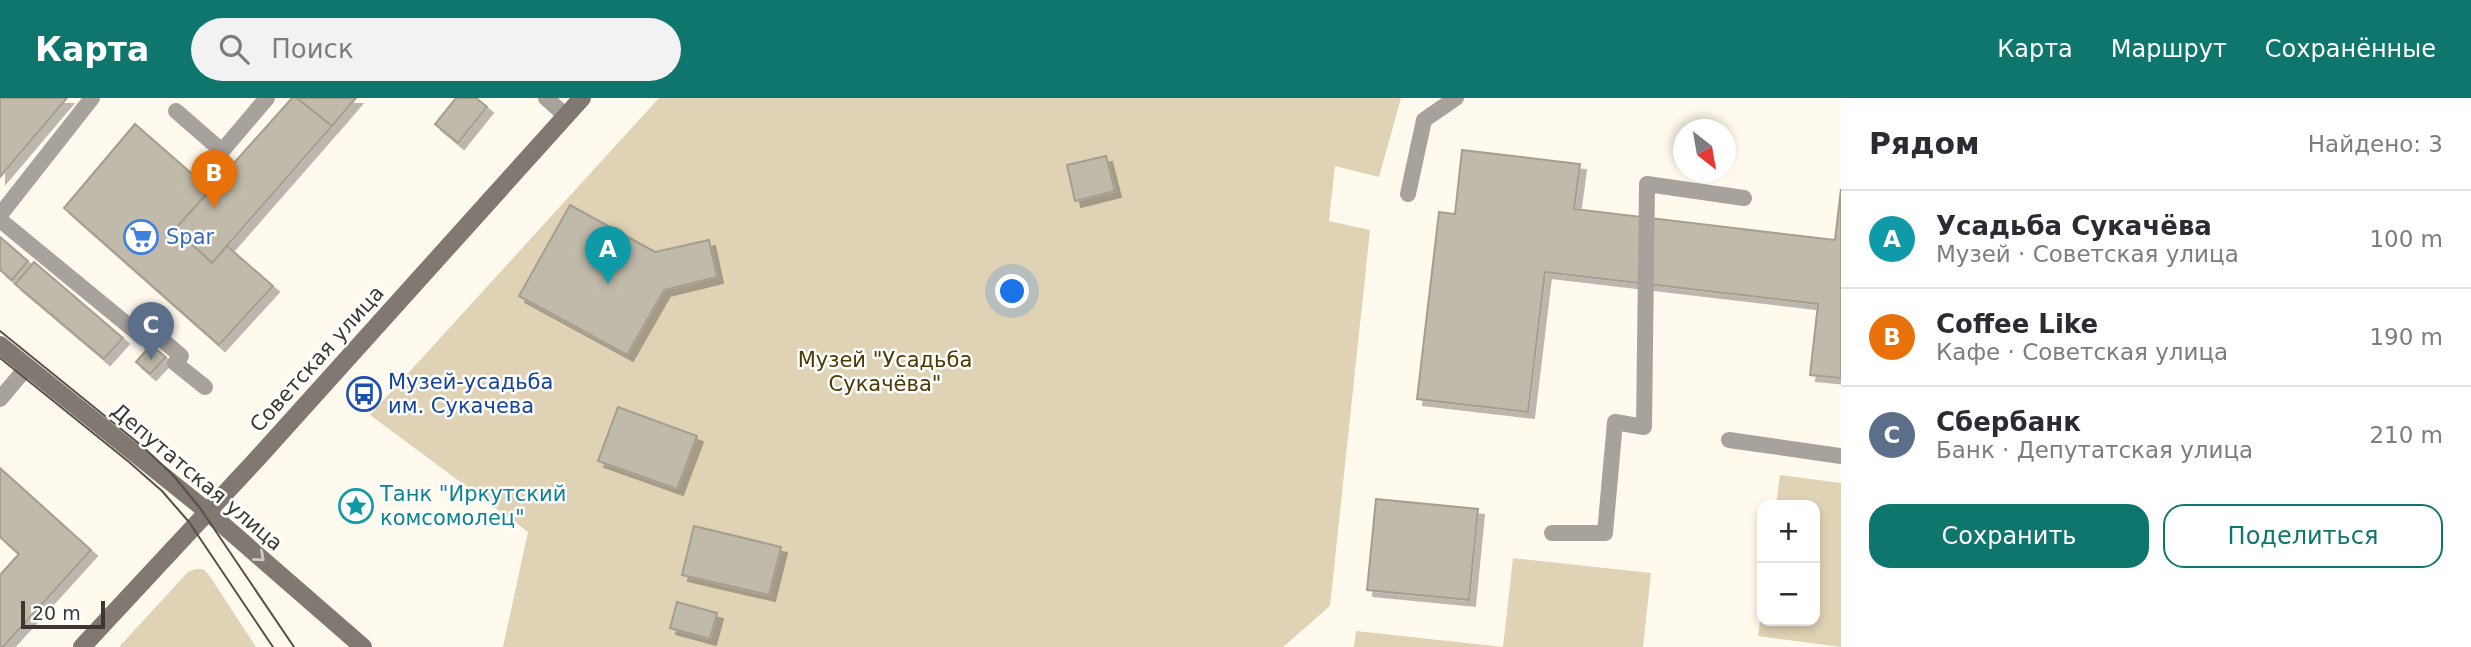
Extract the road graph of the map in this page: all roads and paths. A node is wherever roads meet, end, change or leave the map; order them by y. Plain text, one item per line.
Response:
1 (92, 98) edge
2 (267, 98) edge
3 (546, 98) edge
4 (582, 98) edge
5 (1456, 98) edge
6 (176, 111) dead end
7 (566, 116) junction
8 (1408, 194) dead end
9 (1744, 198) dead end
10 (0, 217) edge
11 (0, 345) edge
12 (27, 367) junction
13 (205, 387) dead end
14 (0, 399) edge
15 (1729, 440) dead end
16 (1841, 456) edge
17 (208, 512) junction
18 (1552, 533) dead end
19 (84, 647) edge
20 (363, 647) edge

1 - 10 lane
2 - 6 lane
3 - 7 lane
4 - 7 main road, Советская улица
5 - 8 lane
7 - 17 main road, Советская улица
9 - 18 lane
10 - 13 lane
11 - 12 main road, Депутатская улица
12 - 14 lane
12 - 17 main road, Депутатская улица
15 - 16 lane
17 - 19 main road, Советская улица
17 -> 20 main road, Депутатская улица

